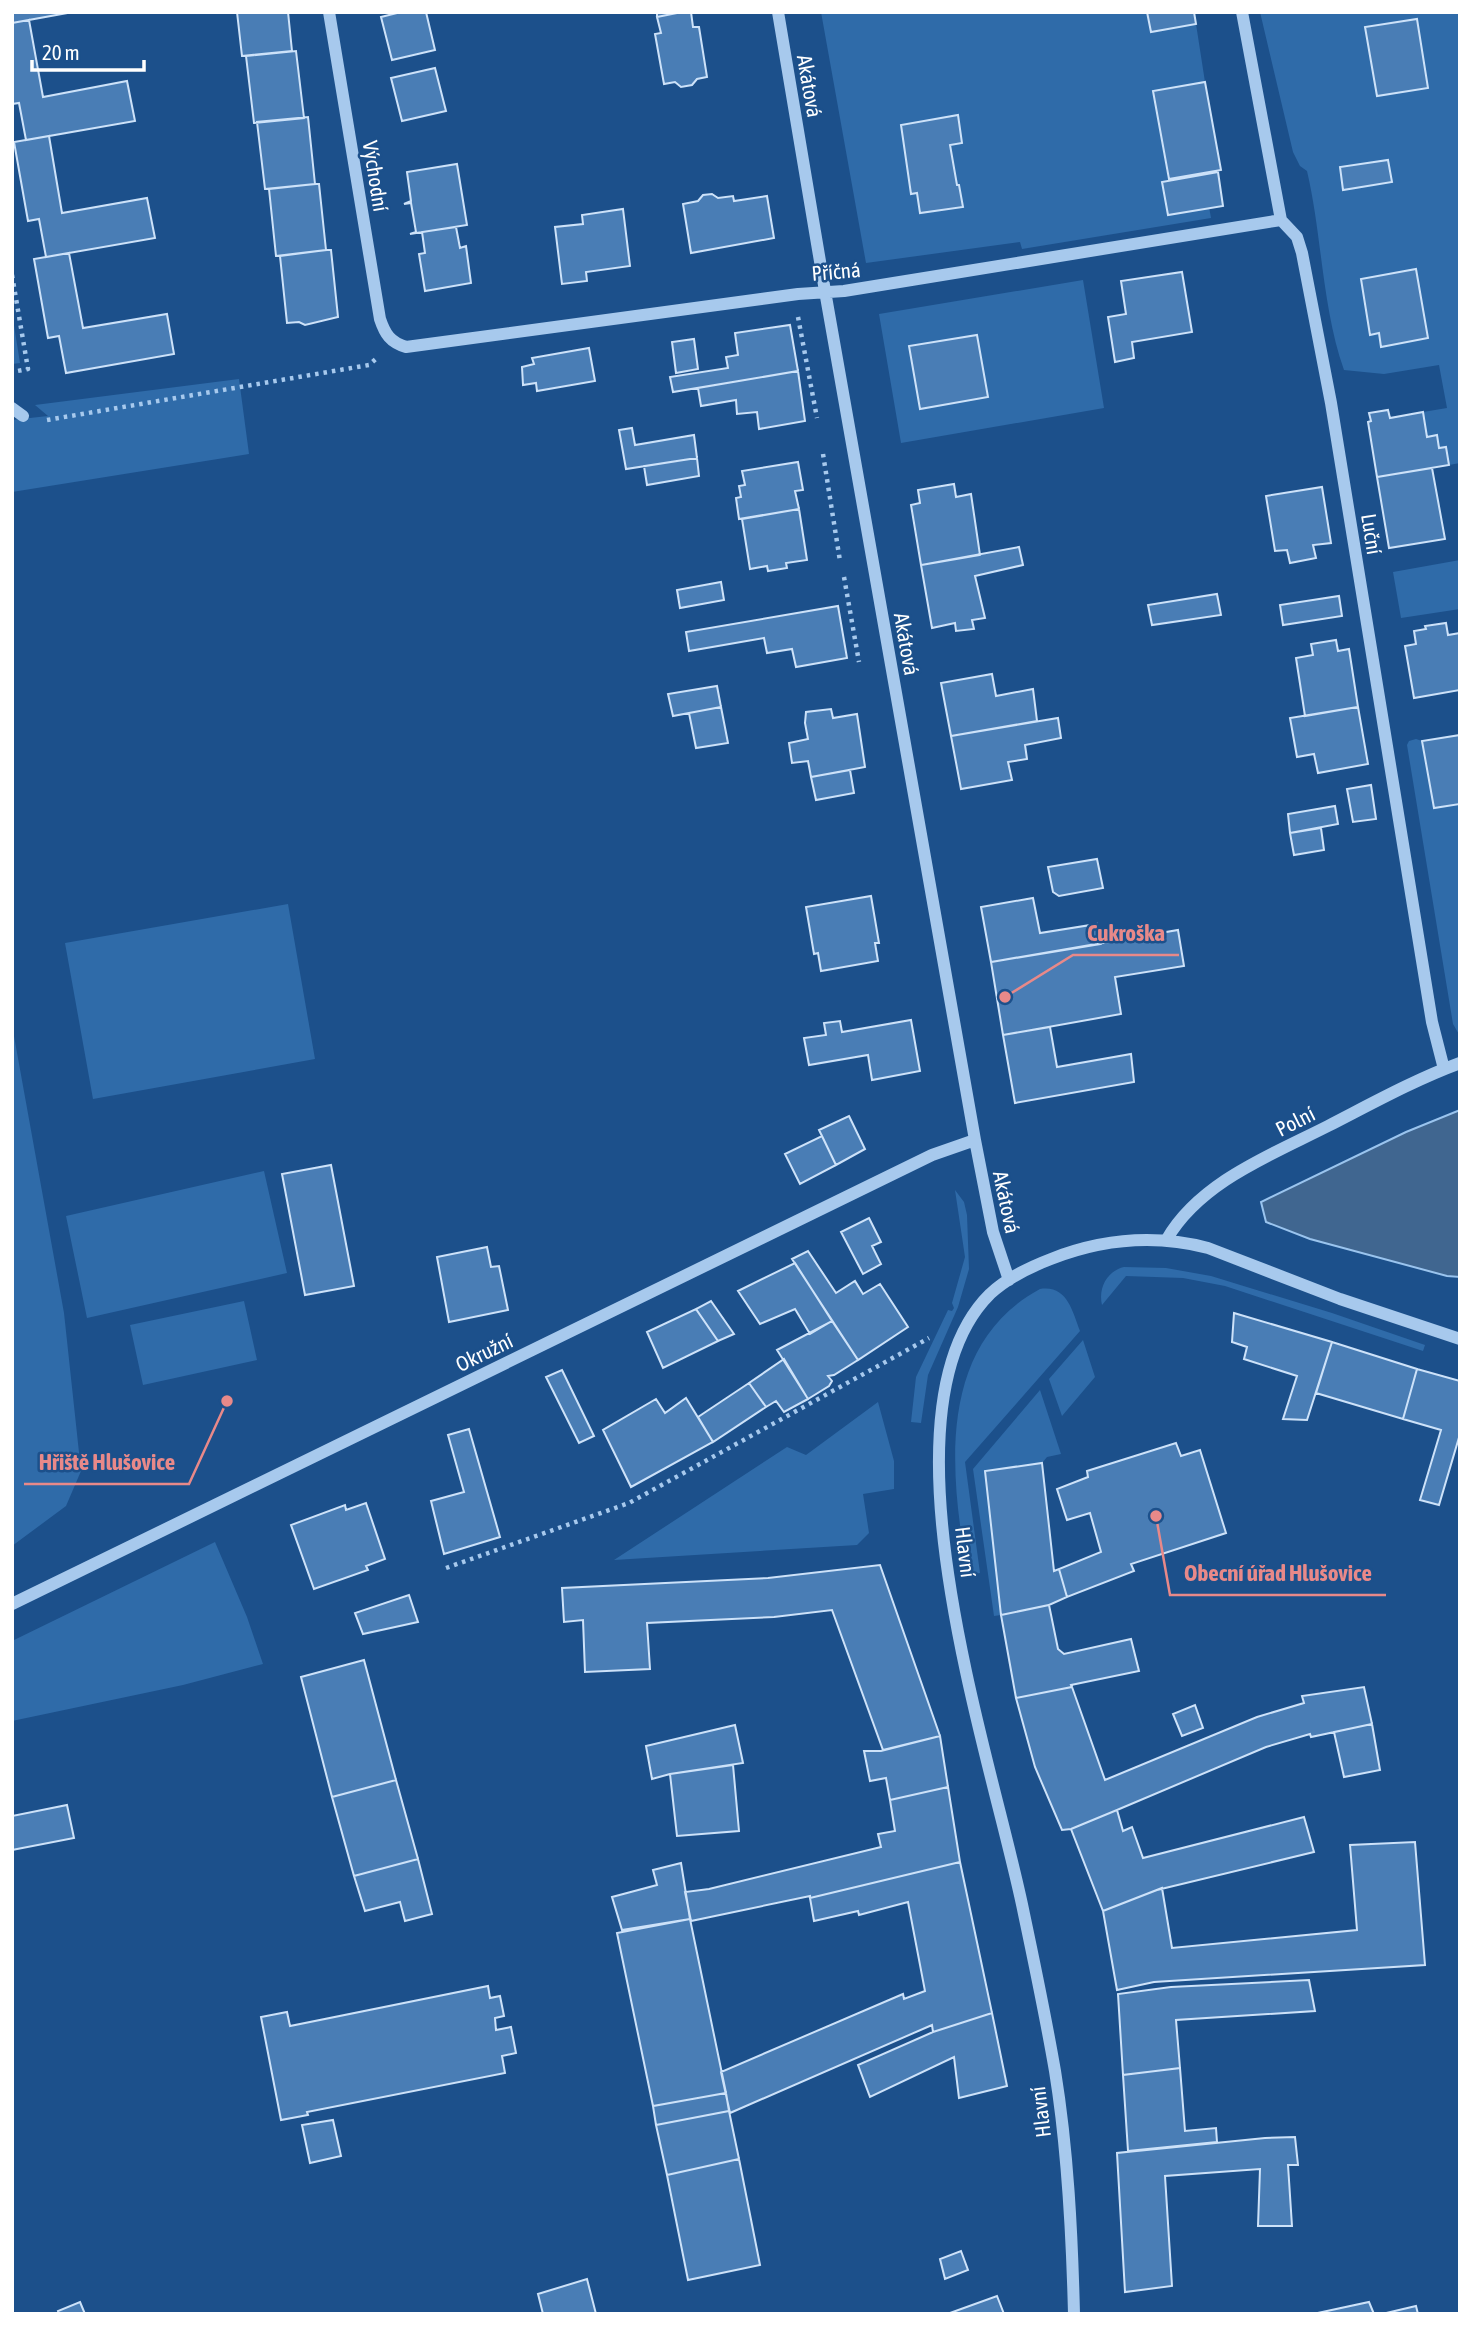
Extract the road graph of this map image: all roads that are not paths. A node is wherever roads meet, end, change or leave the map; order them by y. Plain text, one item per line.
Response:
1 (329, 12) edge
2 (778, 12) edge
3 (1242, 12) edge
4 (1281, 220) junction
5 (825, 291) junction
6 (393, 343) joint
7 (12, 408) edge
8 (23, 416) road end
9 (1460, 1063) edge
10 (1444, 1069) junction
11 (975, 1140) junction
12 (1167, 1240) junction
13 (1009, 1280) junction
14 (1460, 1339) edge
15 (12, 1604) edge
16 (1074, 2314) edge

1 - 6 street, Východní
2 - 5 street, Akátová
3 - 4 street, Luční
4 - 5 street, Příčná
4 - 10 street, Luční
5 - 6 street, Příčná
5 - 11 street, Akátová
7 - 8 street
9 - 10 street, Polní
10 - 12 street, Polní
11 - 13 street, Akátová
11 - 15 street, Okružní
12 - 13 street, Hlavní
12 - 14 street, Hlavní
13 - 16 street, Hlavní

